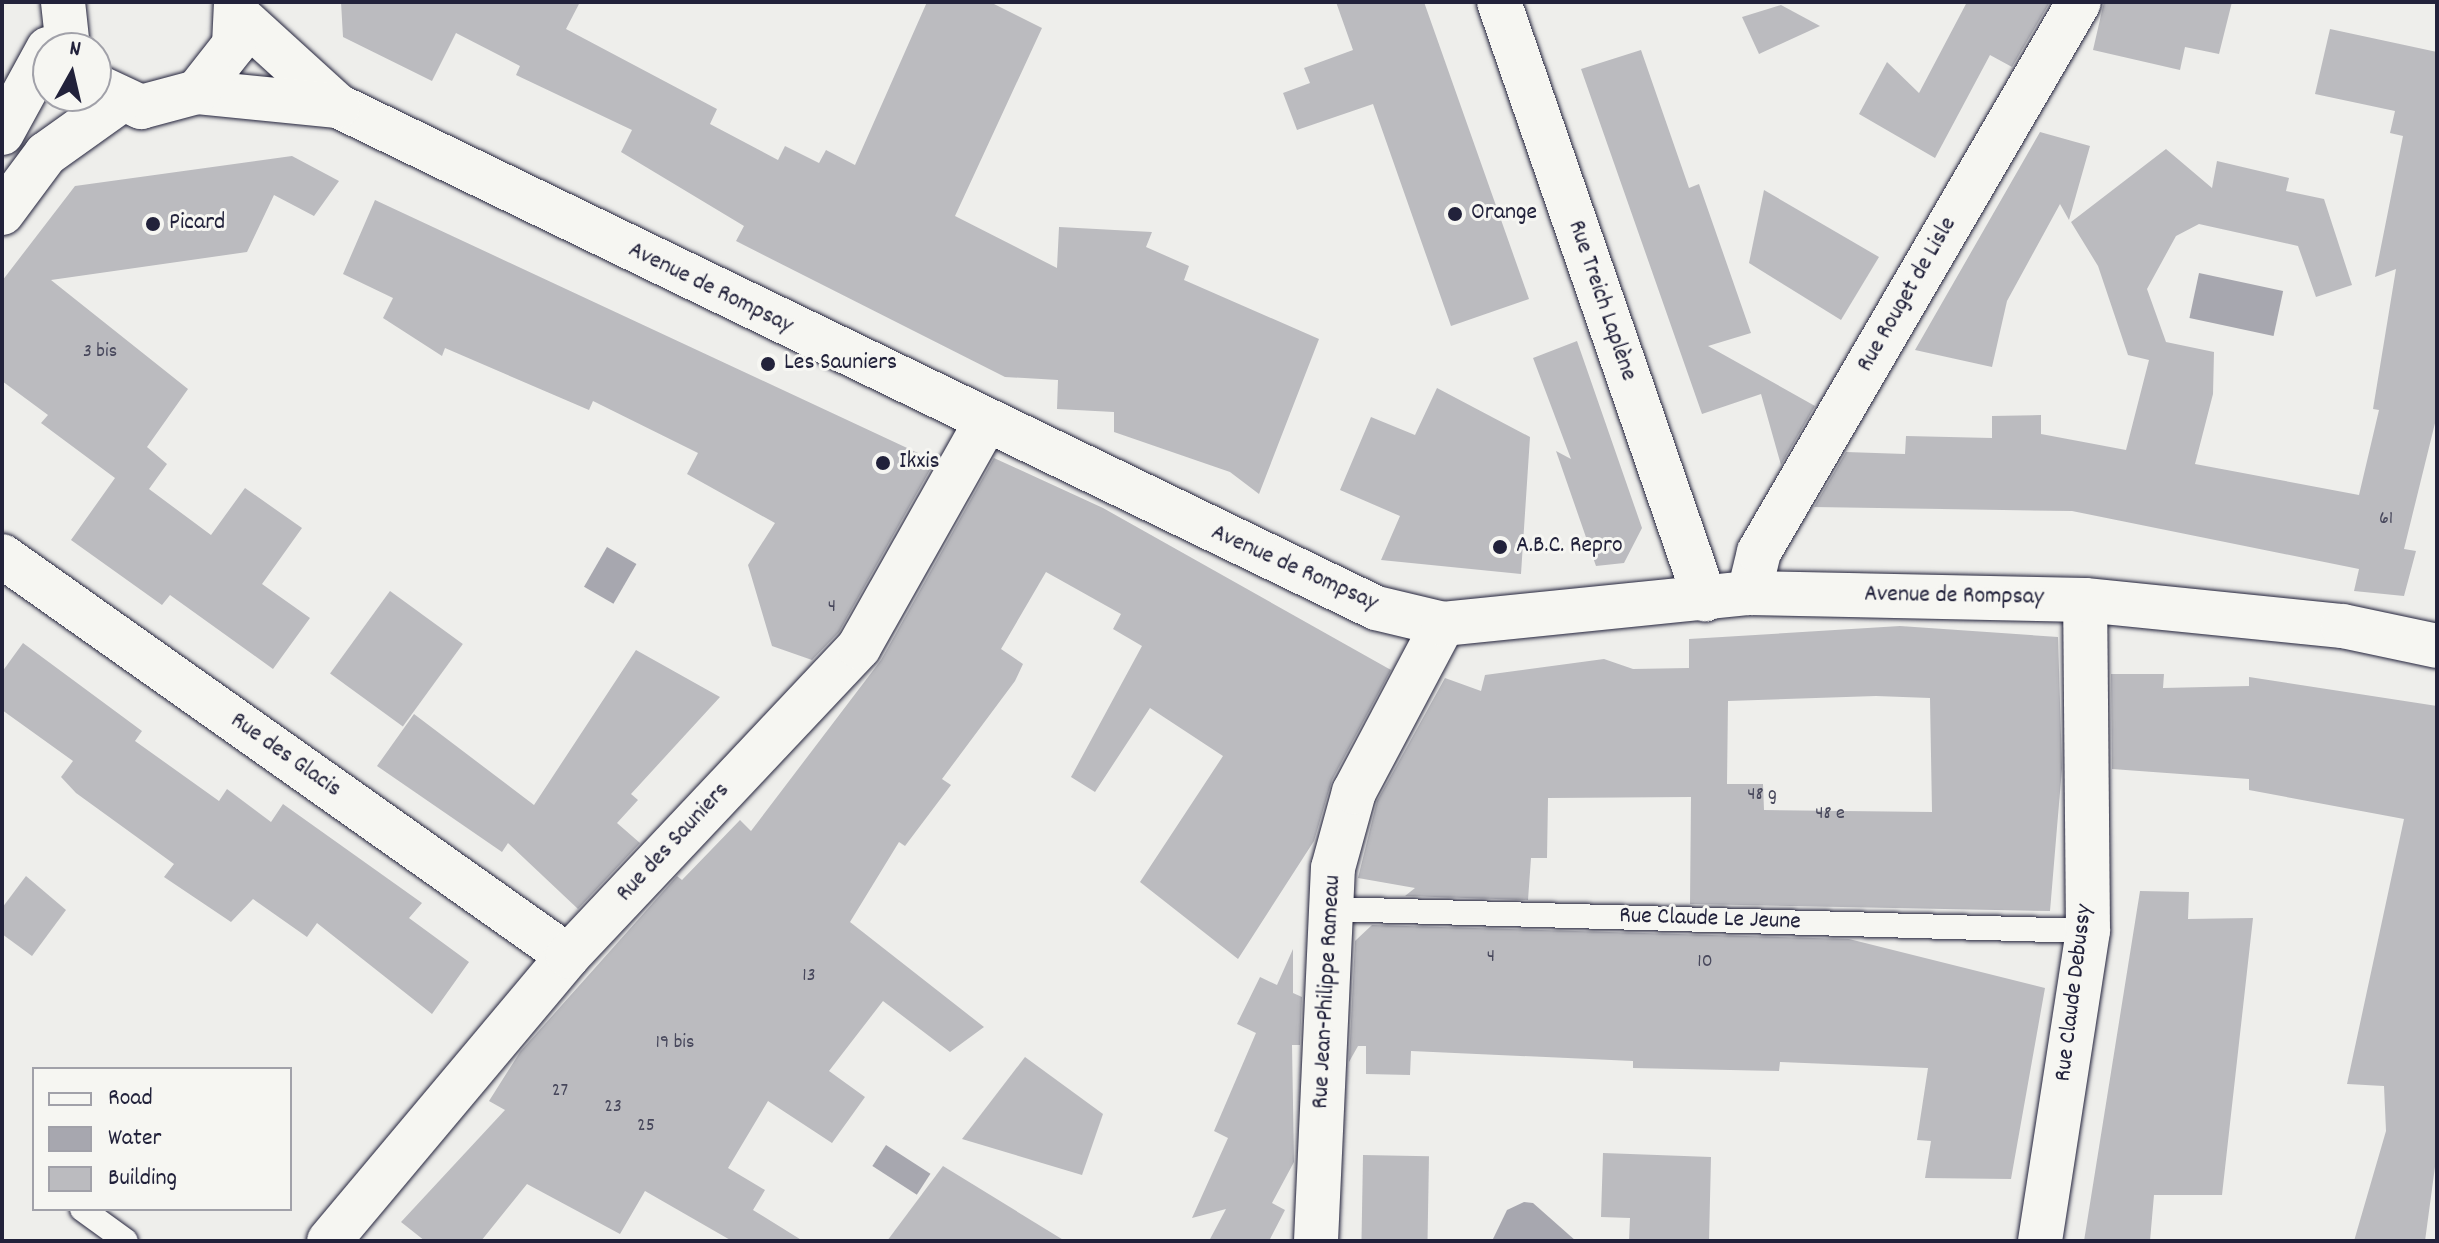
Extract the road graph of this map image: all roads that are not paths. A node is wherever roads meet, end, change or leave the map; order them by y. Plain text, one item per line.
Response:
1 (1499, 2) edge
2 (2079, 2) edge
3 (237, 9) edge
4 (32, 79) edge
5 (197, 92) junction
6 (112, 96) edge
7 (338, 106) junction
8 (89, 112) edge
9 (2, 133) edge
10 (2, 213) edge
11 (985, 423) junction
12 (2, 556) edge
13 (1749, 593) junction
14 (1705, 599) junction
15 (2085, 600) junction
16 (1443, 624) junction
17 (2437, 646) edge
18 (1332, 909) junction
19 (2088, 931) junction
20 (568, 956) junction
21 (85, 1211) edge
22 (126, 1241) edge
23 (329, 1241) edge
24 (1316, 1241) edge
25 (2040, 1241) edge

1 - 14 street, Rue Treich Laplène
2 - 13 street, Rue Rouget de Lisle
3 - 5 street
3 - 7 street, Avenue de Rompsay
4 - 9 street
5 - 6 street
5 - 7 street, Avenue de Rompsay
7 - 11 street, Avenue de Rompsay
8 - 10 street
11 - 16 street, Avenue de Rompsay
11 - 20 street, Rue des Sauniers
12 - 20 street, Rue des Glacis
13 - 14 street, Avenue de Rompsay
13 - 15 street, Avenue de Rompsay
14 - 16 street, Avenue de Rompsay
15 - 17 street, Avenue de Rompsay
15 - 19 street, Rue Claude Debussy
16 - 18 street, Rue Jean-Philippe Rameau
18 - 19 lane, Rue Claude Le Jeune
18 - 24 street, Rue Jean-Philippe Rameau
19 - 25 street, Rue Claude Debussy
20 - 23 street, Rue des Sauniers
21 - 22 lane

